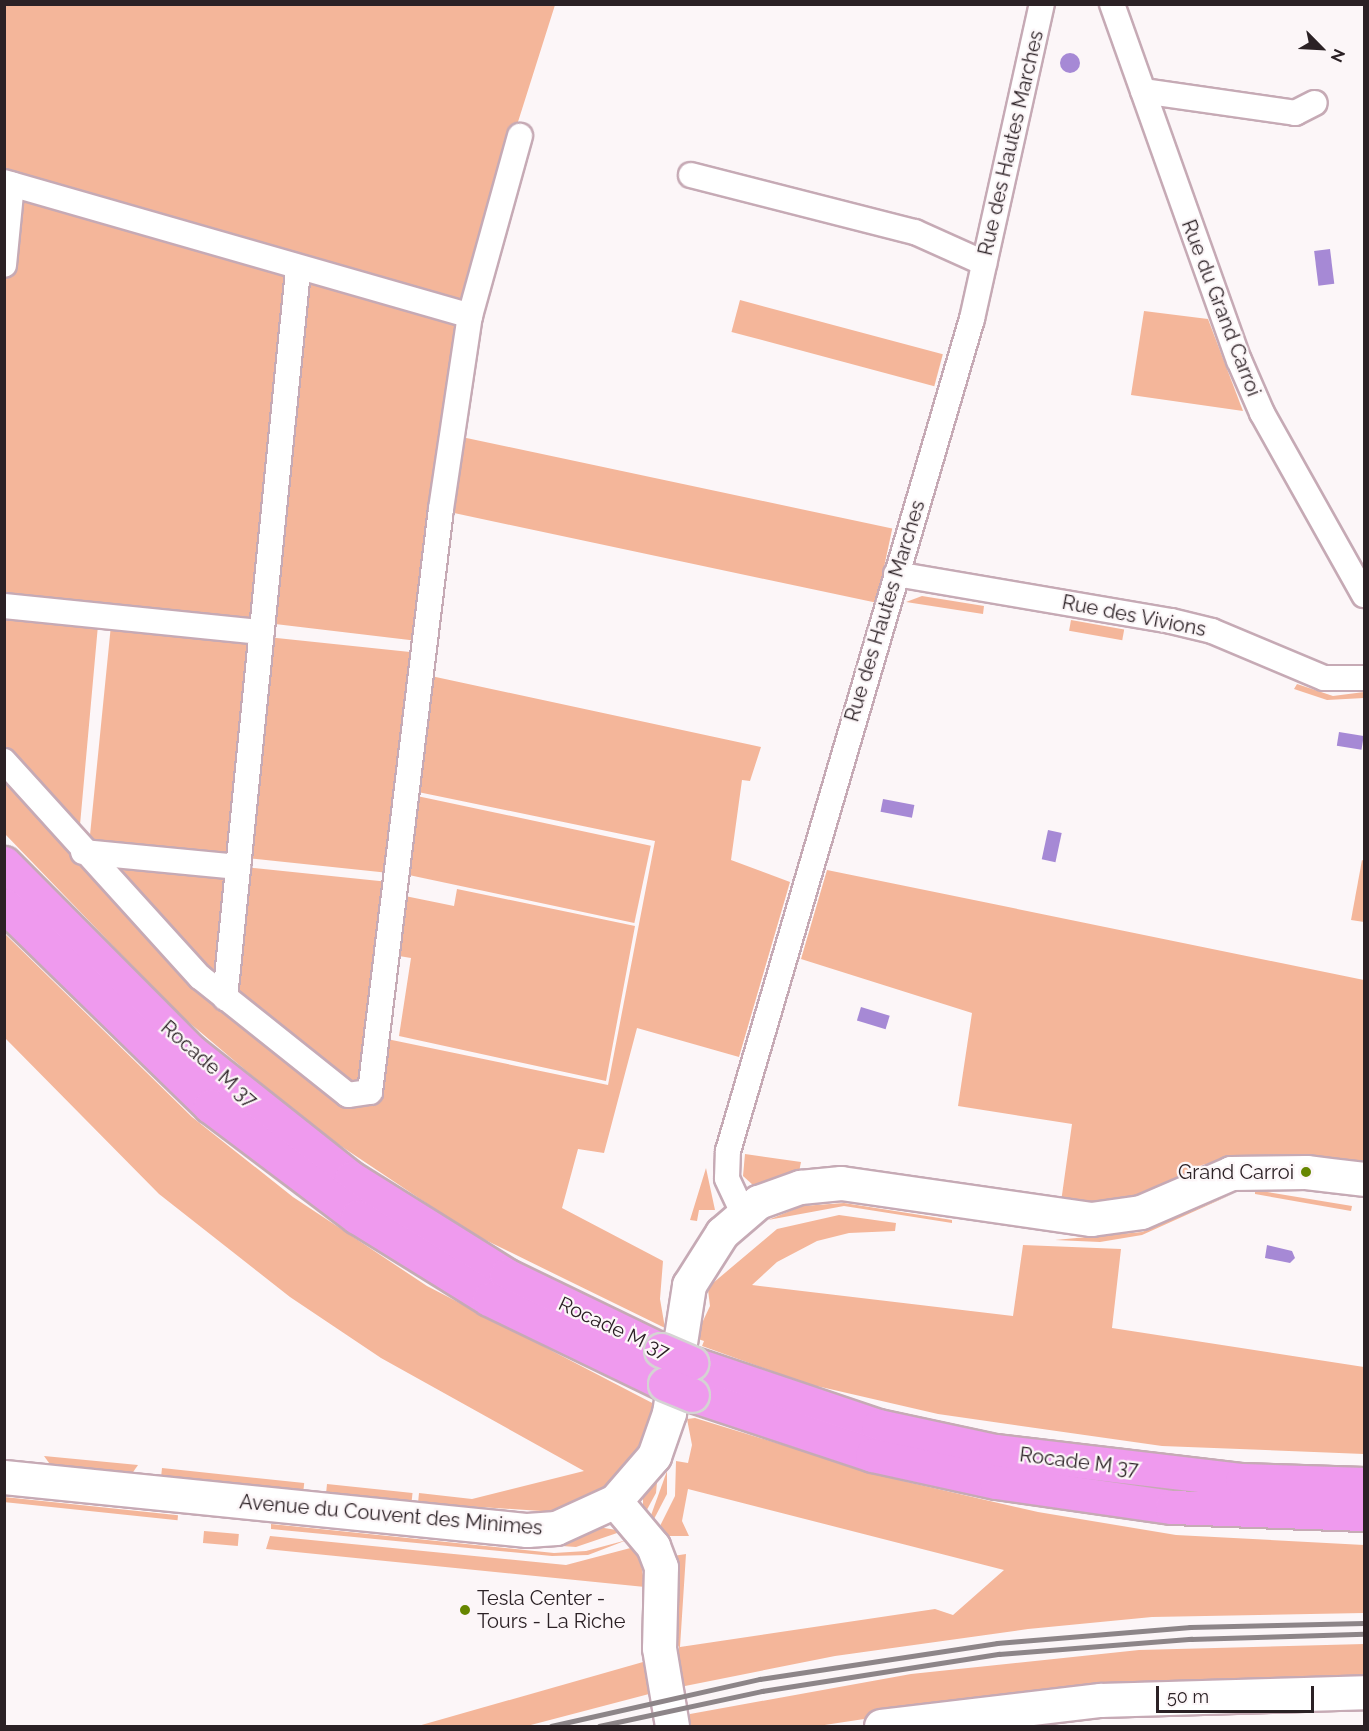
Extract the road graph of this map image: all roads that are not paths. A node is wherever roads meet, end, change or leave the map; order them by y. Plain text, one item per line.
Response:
1 (1042, 4) edge
2 (1112, 4) edge
3 (1143, 92) junction
4 (1315, 103) dead end
5 (520, 136) dead end
6 (691, 175) dead end
7 (8, 183) edge
8 (984, 263) junction
9 (4, 265) edge
10 (298, 270) junction
11 (470, 316) junction
12 (896, 574) junction
13 (1365, 595) edge
14 (4, 606) edge
15 (262, 632) junction
16 (1365, 678) edge
17 (4, 761) edge
18 (83, 852) junction
19 (4, 863) edge
20 (238, 867) junction
21 (4, 905) edge
22 (225, 998) junction
23 (1276, 1173) junction
24 (1365, 1179) edge
25 (1365, 1194) edge
26 (743, 1213) junction
27 (683, 1381) junction
28 (4, 1478) edge
29 (1365, 1484) edge
30 (615, 1501) junction
31 (1242, 1512) junction
32 (1365, 1514) edge
33 (1365, 1529) edge
34 (1365, 1692) edge
35 (672, 1726) edge
36 (882, 1726) edge

1 - 8 street, Rue des Hautes Marches
2 - 3 street, Rue du Grand Carroi
3 - 4 street
3 - 13 street, Rue du Grand Carroi
5 - 11 street
6 - 8 street
7 - 9 street
7 - 10 street
8 - 12 street, Rue des Hautes Marches
10 - 11 street
10 - 15 street
11 - 22 street
12 - 16 street, Rue des Vivions
12 - 26 street, Rue des Hautes Marches
14 - 15 street
15 - 20 street
17 - 18 street
18 - 20 street
18 - 22 street
19 - 27 highway, Rocade M 37, bridge
20 - 22 street
21 - 27 highway, Rocade M 37
23 - 24 street, Avenue du Couvent des Minimes
23 - 25 street, Avenue du Couvent des Minimes
23 - 26 street, Avenue du Couvent des Minimes
26 - 30 street, Avenue du Couvent des Minimes
27 - 29 highway, Rocade M 37
27 - 31 highway, Rocade M 37
28 - 30 street, Avenue du Couvent des Minimes
30 - 35 street
31 - 32 highway, Rocade M 37
31 - 33 highway
34 - 36 street

